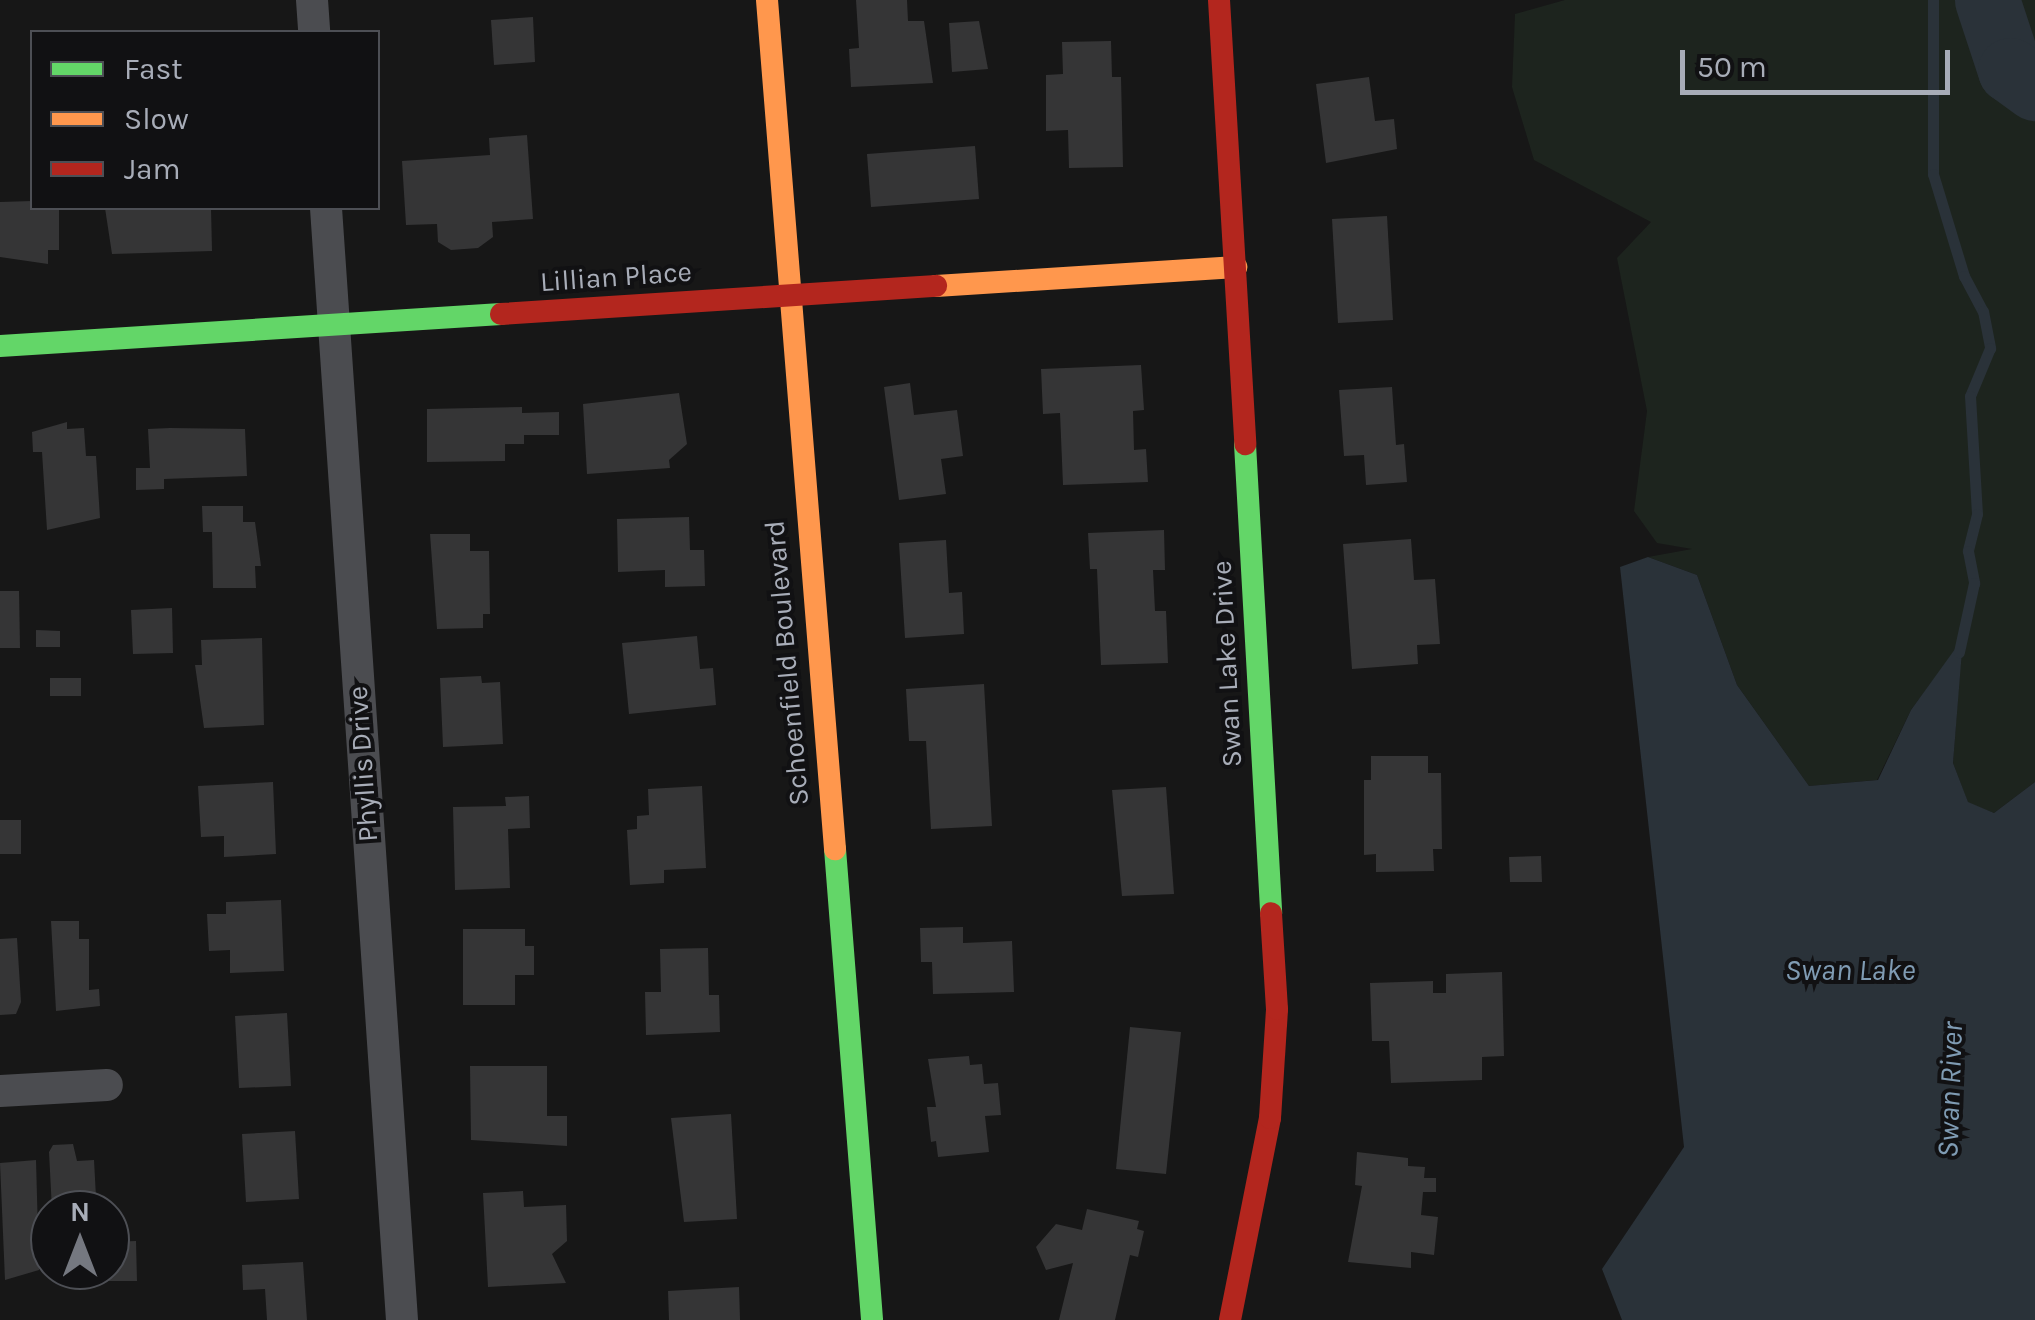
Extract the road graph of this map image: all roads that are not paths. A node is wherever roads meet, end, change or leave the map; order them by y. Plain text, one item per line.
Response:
1 (312, 0) edge
2 (767, 0) edge
3 (1219, 0) edge
4 (314, 30) edge
5 (326, 210) edge
6 (1236, 268) junction
7 (786, 295) junction
8 (334, 328) junction
9 (0, 346) edge
10 (107, 1084) dead end
11 (0, 1092) edge
12 (402, 1320) edge
13 (872, 1320) edge
14 (1230, 1320) edge

1 - 4 street
2 - 7 street, Schoenfield Boulevard
3 - 6 street, Swan Lake Drive
5 - 8 street, Phyllis Drive
6 - 7 street, Lillian Place
6 - 14 street, Swan Lake Drive
7 - 8 street, Lillian Place
7 - 13 street, Schoenfield Boulevard
8 - 9 street, Lillian Place
8 - 12 street, Phyllis Drive
10 - 11 street

